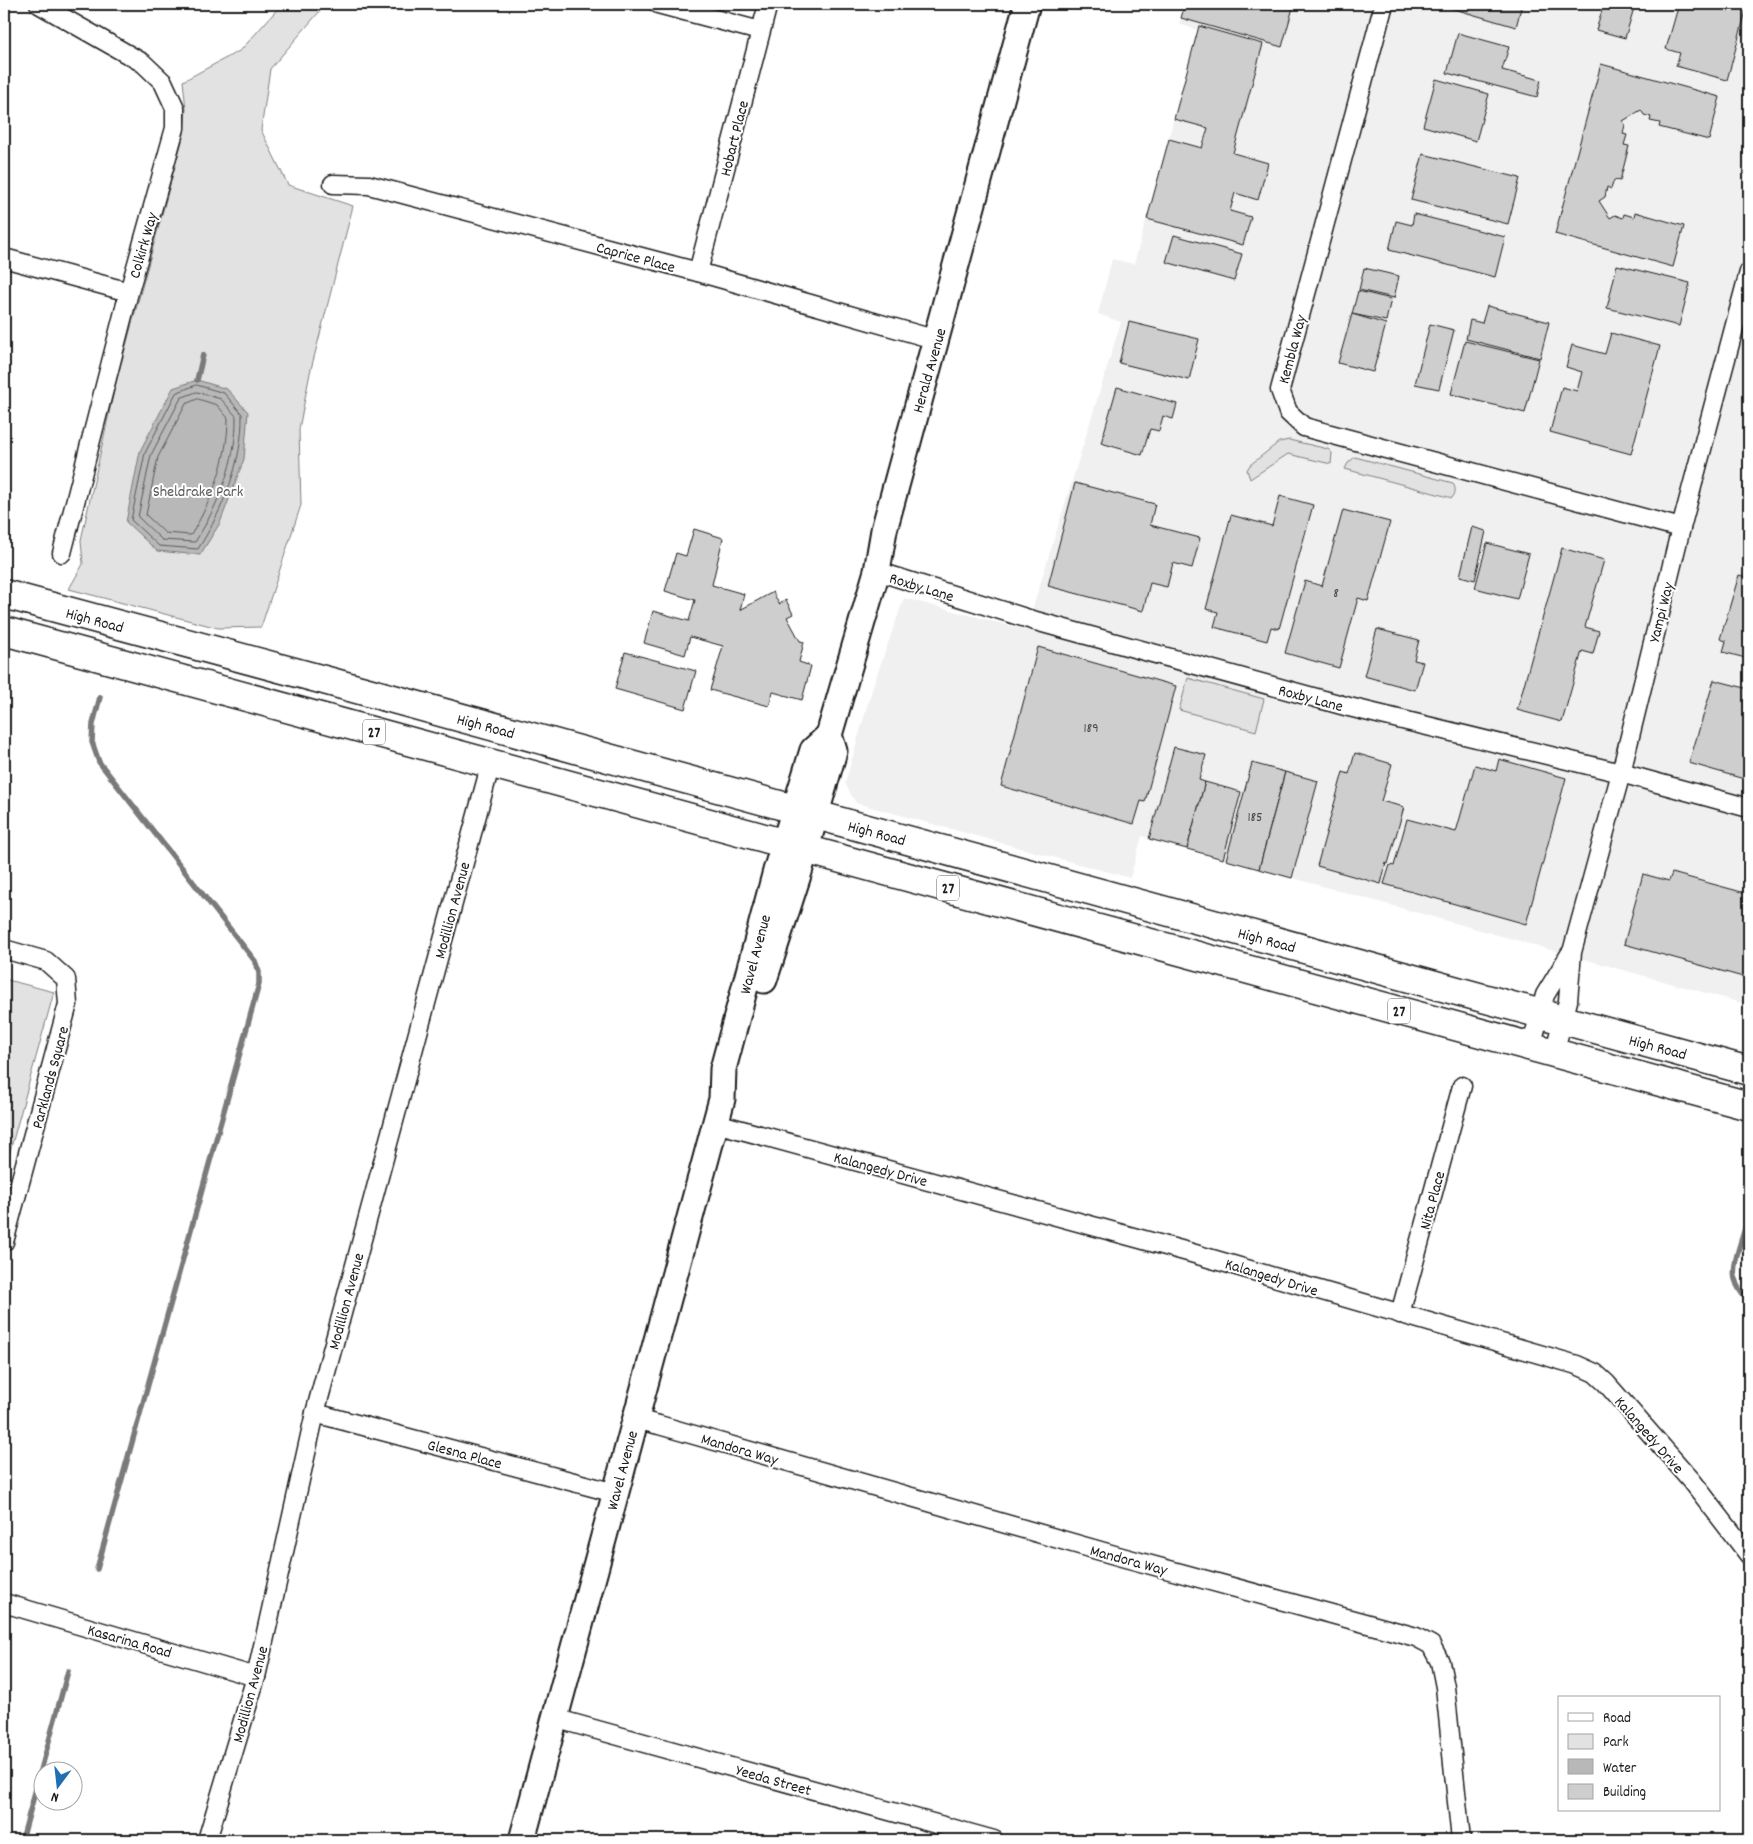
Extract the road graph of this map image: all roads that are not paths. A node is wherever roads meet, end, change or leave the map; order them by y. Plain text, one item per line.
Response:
1 (39, 4) edge
2 (658, 4) edge
3 (768, 4) edge
4 (1028, 4) edge
5 (1384, 4) edge
6 (760, 31) junction
7 (333, 184) dead end
8 (4, 258) edge
9 (698, 272) junction
10 (1749, 272) edge
11 (129, 292) junction
12 (1743, 321) edge
13 (937, 340) junction
14 (1680, 528) junction
15 (62, 553) dead end
16 (877, 571) junction
17 (4, 594) edge
18 (4, 631) edge
19 (491, 763) junction
20 (1621, 773) junction
21 (1749, 808) edge
22 (805, 813) junction
23 (795, 846) junction
24 (4, 949) edge
25 (1572, 952) junction
26 (1551, 1017) junction
27 (1542, 1050) junction
28 (1749, 1071) edge
29 (1462, 1086) dead end
30 (1749, 1106) edge
31 (716, 1123) junction
32 (4, 1242) edge
33 (1400, 1314) junction
34 (315, 1412) junction
35 (636, 1419) junction
36 (615, 1493) junction
37 (1749, 1555) edge
38 (4, 1603) edge
39 (256, 1677) junction
40 (554, 1718) junction
41 (207, 1840) edge
42 (522, 1840) edge
43 (994, 1840) edge
44 (1461, 1840) edge

1 - 11 street, Colkirk Way
2 - 6 street
3 - 6 street, Hobart Place
4 - 13 street, Herald Avenue
5 - 14 street, Kembla Way
6 - 9 street, Hobart Place
7 - 9 street, Caprice Place
8 - 11 street
9 - 13 street, Caprice Place
10 - 12 street, Yampi Way
11 - 15 street, Colkirk Way
12 - 14 street, Yampi Way
13 - 16 street, Herald Avenue
14 - 20 street, Yampi Way
16 - 20 street, Roxby Lane
16 - 22 street, Herald Avenue
17 - 22 main road, High Road / 27
18 - 19 main road, 27
19 - 23 main road, 27
19 - 34 street, Modillion Avenue
20 - 21 street, Roxby Lane
20 - 25 street, Yampi Way
22 - 23 street, Herald Avenue
22 - 26 main road, High Road / 27
23 - 27 main road, 27
23 - 31 street, Wavel Avenue
24 - 32 street, Parklands Square
25 - 26 street, Yampi Way
25 - 26 street, Yampi Way
26 - 27 street, Yampi Way
26 - 27 street, Yampi Way
26 - 28 main road, High Road / 27
27 - 30 main road, 27
29 - 33 street, Nita Place
31 - 33 street, Kalangedy Drive
31 - 35 street, Wavel Avenue
33 - 37 street, Kalangedy Drive
34 - 36 street, Glesna Place
34 - 39 street, Modillion Avenue
35 - 36 street, Wavel Avenue
35 - 44 street, Mandora Way
36 - 40 street, Wavel Avenue
38 - 39 street, Kasarina Road
39 - 41 street, Modillion Avenue
40 - 42 street, Wavel Avenue
40 - 43 street, Yeeda Street

